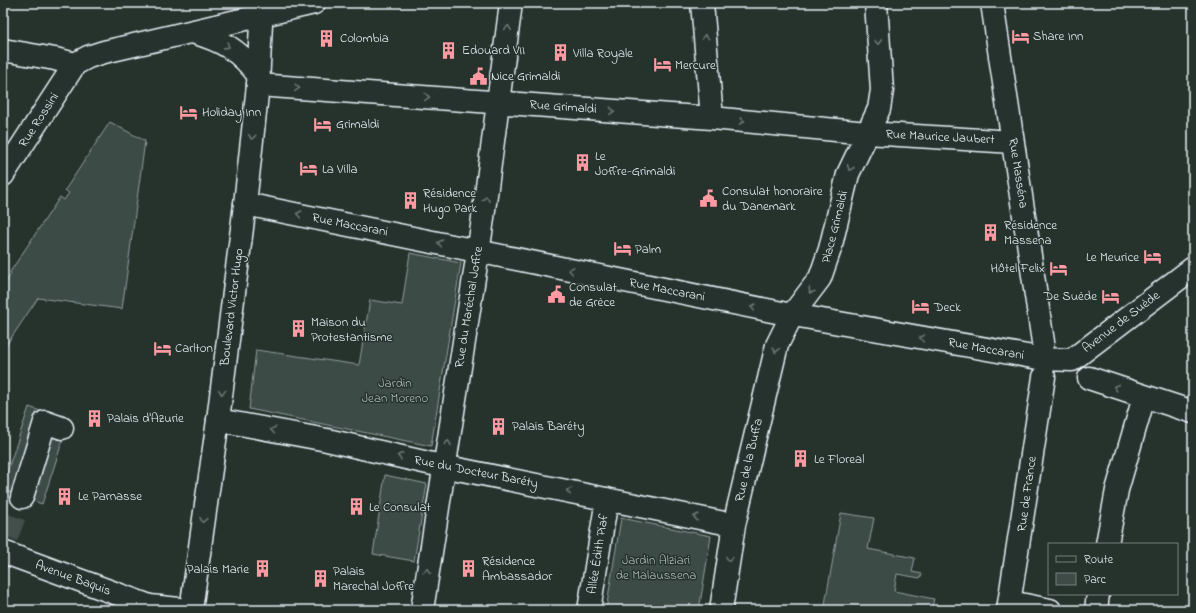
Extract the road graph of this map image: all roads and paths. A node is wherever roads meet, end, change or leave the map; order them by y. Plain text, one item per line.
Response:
1 (314, 3) edge
2 (511, 3) edge
3 (702, 3) edge
4 (876, 3) edge
5 (992, 3) edge
6 (262, 9) edge
7 (191, 32) junction
8 (3, 50) edge
9 (75, 64) junction
10 (258, 81) junction
11 (498, 102) junction
12 (712, 118) junction
13 (867, 133) junction
14 (1013, 142) junction
15 (3, 175) edge
16 (245, 204) junction
17 (478, 251) junction
18 (1193, 268) edge
19 (792, 315) junction
20 (1043, 360) junction
21 (1089, 378) dead end
22 (1144, 397) junction
23 (1193, 412) edge
24 (218, 420) junction
25 (62, 428) dead end
26 (444, 466) junction
27 (22, 497) tunnel mouth
28 (607, 499) junction
29 (734, 525) junction
30 (1107, 543) edge
31 (4, 545) edge
32 (1098, 595) edge
33 (1009, 606) edge
34 (190, 610) edge
35 (422, 610) edge
36 (589, 610) edge
37 (721, 610) edge
38 (1050, 610) edge
39 (1096, 610) edge

1 - 6 street
11 -> 2 street, Rue du Maréchal Joffre
12 -> 3 street
4 -> 13 street, Place Grimaldi
5 - 14 street, Rue Masséna
6 - 7 street
6 - 10 street, Boulevard Victor Hugo
7 - 9 street
7 -> 10 street
8 - 9 street
9 - 15 street, Rue Rossini
10 -> 11 street, Rue Grimaldi
10 -> 16 street, Boulevard Victor Hugo
11 -> 12 street, Rue Grimaldi
17 -> 11 street, Rue du Maréchal Joffre
12 -> 13 street, Rue Grimaldi
13 - 14 street, Rue Maurice Jaubert
13 -> 19 street, Place Grimaldi
14 - 20 street, Rue Masséna
17 -> 16 street, Rue Maccarani
16 -> 24 street, Boulevard Victor Hugo
19 -> 17 street, Rue Maccarani
26 -> 17 street, Rue du Maréchal Joffre
18 - 20 street, Avenue de Suède
20 -> 19 street, Rue Maccarani
19 -> 29 street, Rue de la Buffa
20 - 33 street, Rue de France
22 -> 21 street
22 - 23 street
22 - 30 street
26 -> 24 street, Rue du Docteur Baréty
24 -> 34 street, Boulevard Victor Hugo
25 - 27 street
28 -> 26 street, Rue du Docteur Baréty
35 -> 26 street, Rue du Maréchal Joffre
29 -> 28 street, Rue du Docteur Baréty
28 - 36 street, Allée Édith Piaf
29 -> 37 street, Rue de la Buffa
31 - 34 street, Avenue Baquis
32 - 39 street
33 - 38 street

